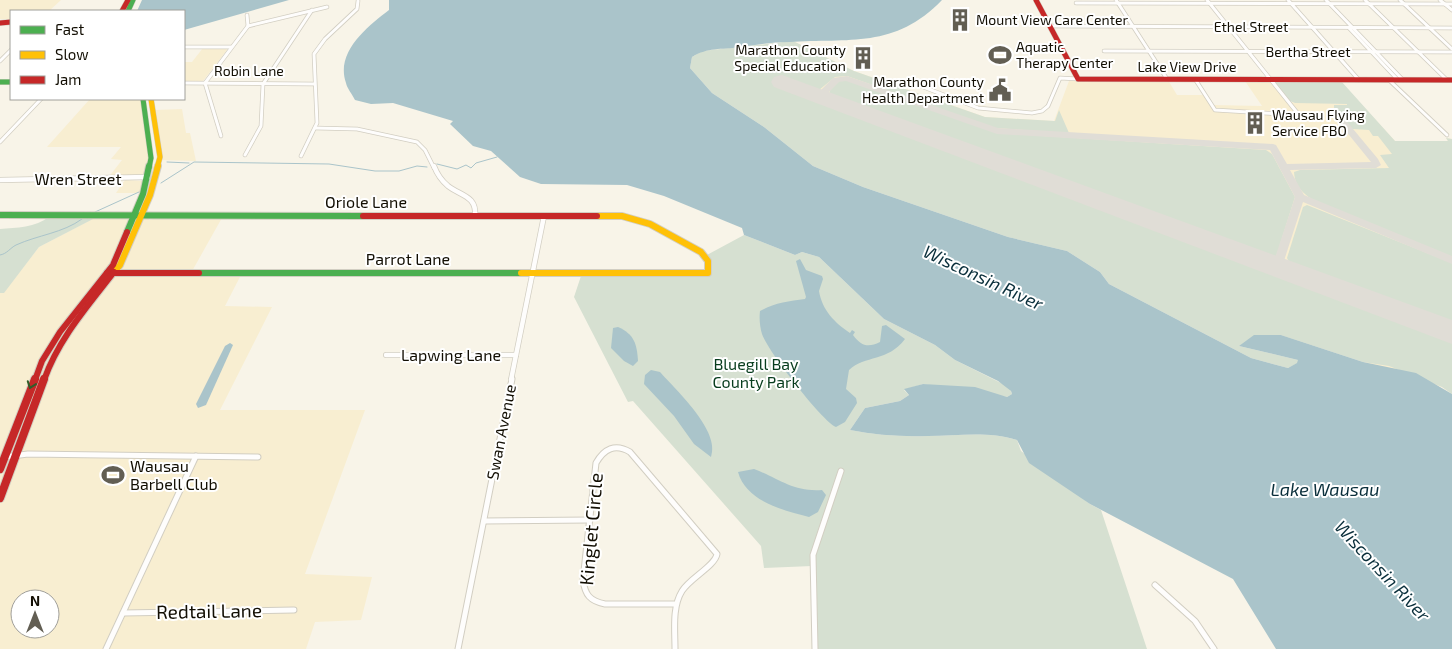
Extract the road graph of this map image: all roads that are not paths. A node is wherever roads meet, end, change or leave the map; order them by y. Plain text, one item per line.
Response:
1 (133, 0) edge
2 (1036, 0) edge
3 (1207, 0) edge
4 (1322, 0) edge
5 (1440, 0) edge
6 (358, 2) dead end
7 (1117, 2) edge
8 (1288, 2) edge
9 (1076, 3) dead end
10 (1366, 3) edge
11 (1405, 3) edge
12 (1210, 4) junction
13 (1328, 4) edge
14 (127, 5) edge
15 (1446, 5) junction
16 (1452, 5) edge
17 (327, 6) dead end
18 (312, 10) junction
19 (1452, 10) edge
20 (247, 15) dead end
21 (248, 26) junction
22 (1050, 26) junction
23 (1133, 26) junction
24 (1229, 27) junction
25 (1310, 27) junction
26 (1350, 27) junction
27 (1391, 27) junction
28 (1431, 28) junction
29 (1452, 28) edge
30 (1452, 45) edge
31 (185, 47) edge
32 (231, 47) junction
33 (1452, 50) edge
34 (10, 51) edge
35 (1104, 51) dead end
36 (1149, 51) junction
37 (1249, 52) junction
38 (1332, 52) junction
39 (1374, 52) junction
40 (1416, 52) junction
41 (0, 61) edge
42 (1078, 79) junction
43 (1167, 79) junction
44 (1195, 79) junction
45 (1271, 80) junction
46 (1357, 80) junction
47 (1389, 80) junction
48 (1401, 80) junction
49 (1447, 80) edge
50 (185, 83) edge
51 (205, 83) junction
52 (262, 84) junction
53 (314, 84) junction
54 (918, 85) dead end
55 (40, 100) edge
56 (143, 100) edge
57 (151, 100) edge
58 (315, 128) junction
59 (1447, 135) dead end
60 (221, 136) dead end
61 (0, 142) edge
62 (245, 155) dead end
63 (301, 156) dead end
64 (152, 176) junction
65 (0, 180) edge
66 (0, 216) edge
67 (138, 216) junction
68 (475, 216) junction
69 (544, 216) junction
70 (533, 272) junction
71 (111, 273) junction
72 (708, 273) joint
73 (386, 355) dead end
74 (516, 356) junction
75 (15, 456) junction
76 (196, 456) junction
77 (258, 457) dead end
78 (4, 458) junction
79 (0, 468) edge
80 (841, 470) dead end
81 (0, 498) edge
82 (590, 520) junction
83 (484, 521) junction
84 (1155, 585) dead end
85 (676, 604) junction
86 (294, 610) dead end
87 (123, 613) junction
88 (106, 649) edge
89 (458, 649) edge
90 (675, 649) edge
91 (815, 649) edge
92 (1214, 649) edge

1 - 14 street
2 - 22 street
3 - 12 street
4 - 13 street
5 - 15 street
6 - 53 street
7 - 9 street
7 - 12 street
7 - 23 street
8 - 12 street
8 - 13 street
8 - 25 street
10 - 11 street
10 - 13 street
10 - 27 street
11 - 15 street
11 - 28 street
12 - 24 street
13 - 26 street
15 - 16 street
15 - 19 street
17 - 18 street
18 - 21 street
18 - 52 street
20 - 21 street
21 - 32 street
22 - 23 street, Ethel Street
22 - 42 street
23 - 24 street, Ethel Street
23 - 36 street
24 - 25 street, Ethel Street
24 - 37 street
25 - 26 street, Ethel Street
25 - 38 street
26 - 27 street, Ethel Street
26 - 39 street
27 - 28 street, Ethel Street
27 - 40 street
28 - 29 street, Ethel Street
28 - 30 street
28 - 33 street
31 - 32 street
32 - 51 street
33 - 40 street, Bertha Street
34 - 41 street
35 - 36 street, Bertha Street
36 - 37 street, Bertha Street
36 - 43 street
37 - 38 street, Bertha Street
37 - 45 street
38 - 39 street, Bertha Street
38 - 46 street
39 - 40 street, Bertha Street
39 - 48 street
40 - 49 street
42 - 43 street, Lake View Drive
42 - 54 street, Lake View Drive
43 - 44 street, Lake View Drive
44 - 45 street, Lake View Drive
44 - 45 street
45 - 46 street, Lake View Drive
46 - 47 street, Lake View Drive
47 - 48 street, Lake View Drive
47 - 59 street
48 - 49 street, Lake View Drive
50 - 51 street, Robin Lane
51 - 52 street, Robin Lane
51 - 60 street
52 - 53 street, Robin Lane
52 - 62 street
53 - 58 street
55 - 61 street
56 - 64 street
57 - 64 street
58 - 63 street
58 - 68 street
64 - 65 street, Wren Street
64 - 67 street
66 - 67 street, Oriole Lane
67 - 68 street, Oriole Lane
67 - 71 street
68 - 69 street, Oriole Lane
69 - 70 street, Swan Avenue
69 - 72 street, Oriole Lane
70 - 71 street, Parrot Lane
70 - 72 street, Parrot Lane
70 - 74 street, Swan Avenue
71 - 75 street
71 -> 78 street
73 - 74 street, Lapwing Lane
74 - 83 street, Swan Avenue
75 - 76 street
75 - 78 street
75 - 81 street
76 - 77 street
76 - 87 street
78 - 79 street
80 - 91 street
82 - 83 street
82 - 85 street, Kinglet Circle
82 - 85 street, Kinglet Circle
83 - 89 street, Swan Avenue
84 - 92 street
85 - 90 street, Kinglet Circle
86 - 87 street, Redtail Lane
87 - 88 street

